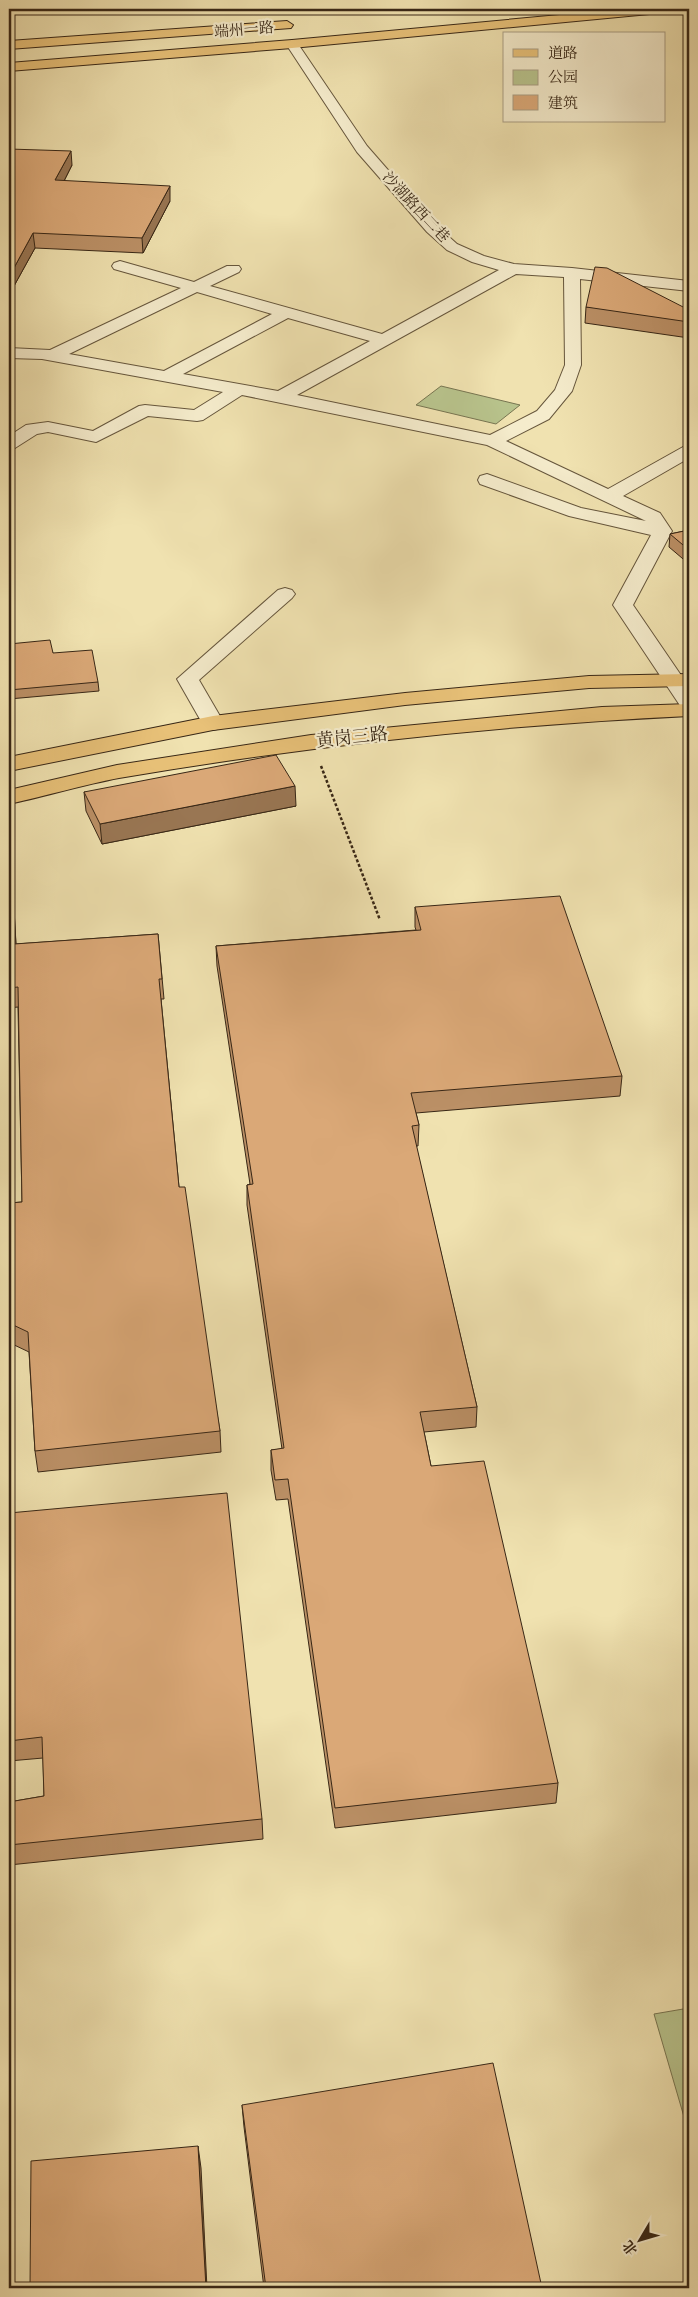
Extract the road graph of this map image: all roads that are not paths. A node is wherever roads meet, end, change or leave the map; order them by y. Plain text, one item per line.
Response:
1 (660, 9) edge
2 (534, 13) edge
3 (298, 24) dead end
4 (238, 29) junction
5 (199, 43) junction
6 (292, 44) junction
7 (9, 45) edge
8 (9, 55) edge
9 (9, 67) edge
10 (120, 266) dead end
11 (234, 269) dead end
12 (513, 269) junction
13 (572, 273) junction
14 (689, 286) edge
15 (195, 287) junction
16 (285, 312) junction
17 (384, 340) junction
18 (9, 353) edge
19 (51, 356) junction
20 (167, 376) junction
21 (240, 390) junction
22 (281, 397) junction
23 (492, 441) junction
24 (9, 444) edge
25 (689, 451) edge
26 (487, 480) dead end
27 (609, 496) junction
28 (662, 531) junction
29 (285, 594) dead end
30 (682, 680) edge
31 (689, 702) edge
32 (689, 710) edge
33 (213, 723) junction
34 (15, 762) edge
35 (12, 796) edge

1 - 2 main road, 端州一路
2 - 5 main road, 端州一路
2 - 6 main road, 端州一路
3 - 4 main road
4 - 5 main road
4 - 7 main road
5 - 8 main road, 端州一路
6 - 9 main road, 端州一路
6 - 12 street, 沙湖路西二巷
10 - 15 street
11 - 15 street
12 - 13 street, 沙湖路西二巷
12 - 17 street
13 - 14 street, 沙湖路西二巷
13 - 23 street
15 - 16 street
15 - 19 street
16 - 17 street
16 - 20 street
17 - 22 street
18 - 19 street
19 - 20 street
20 - 21 street
21 - 22 street
21 - 24 street
22 - 23 street
23 - 27 street
25 - 27 street
26 - 28 street
27 - 28 street
28 - 30 street
29 - 33 street
30 - 31 street
30 - 33 main road, 黄岗三路
32 - 35 main road, 黄岗三路
33 - 34 main road, 黄岗三路

